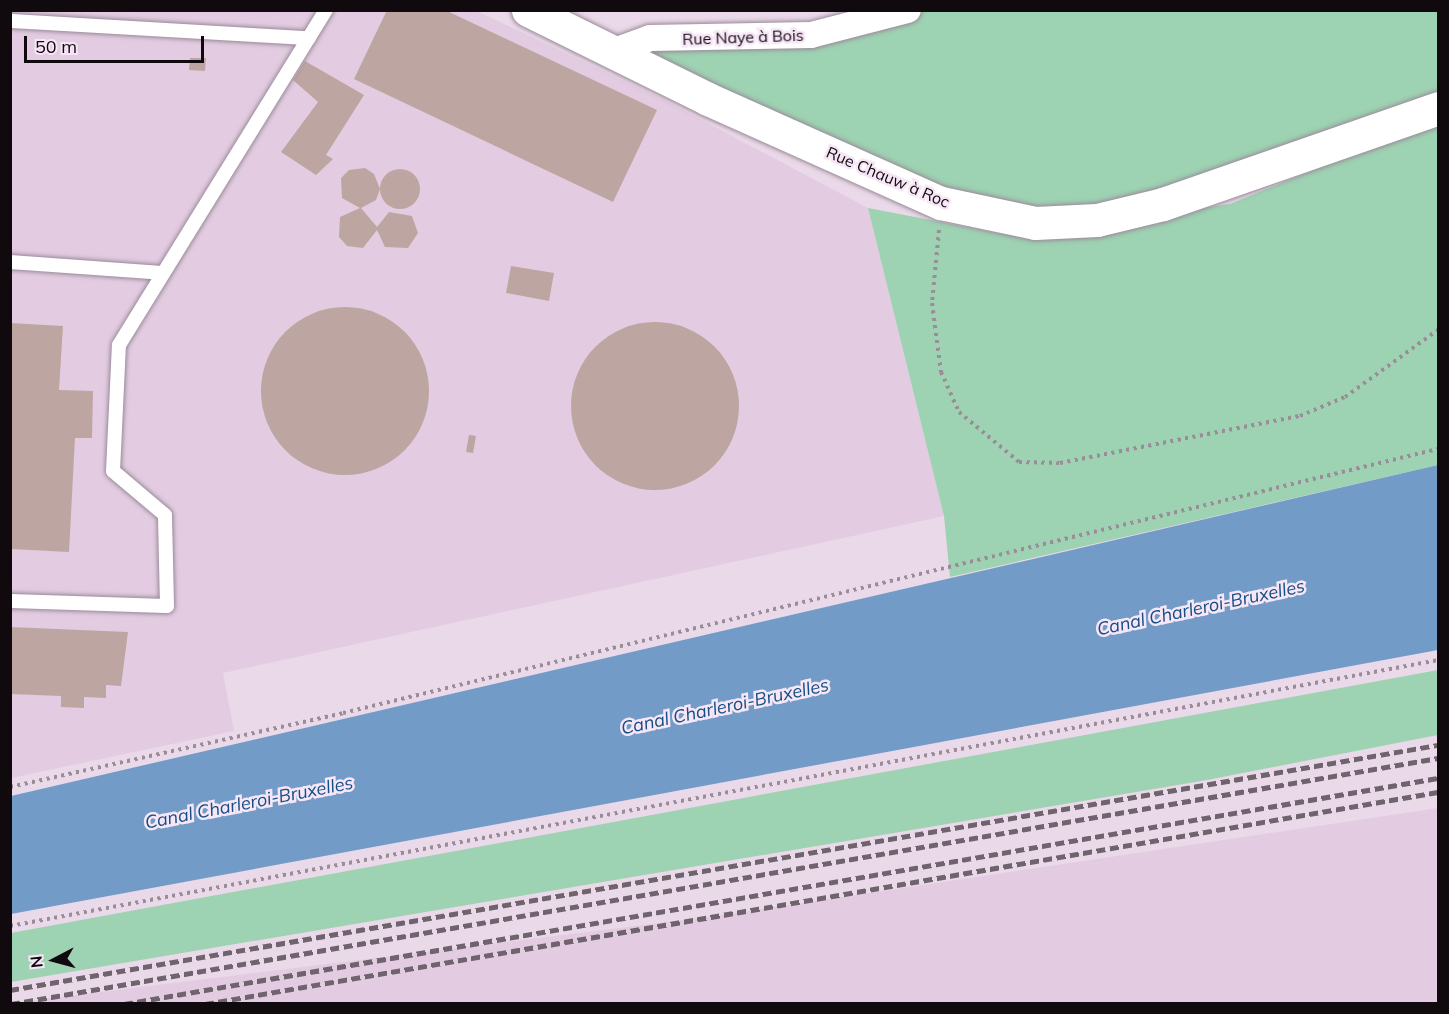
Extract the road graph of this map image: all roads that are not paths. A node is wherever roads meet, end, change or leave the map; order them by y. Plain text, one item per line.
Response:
1 (326, 10) edge
2 (528, 10) edge
3 (908, 10) edge
4 (10, 21) edge
5 (309, 38) junction
6 (612, 52) junction
7 (1438, 108) edge
8 (10, 262) edge
9 (162, 273) junction
10 (10, 601) edge

1 - 5 lane
2 - 6 street, Rue Chauw à Roc
3 - 6 street, Rue Naye à Bois
4 - 5 lane
5 - 9 lane
6 - 7 street, Rue Chauw à Roc
8 - 9 lane
9 - 10 lane

